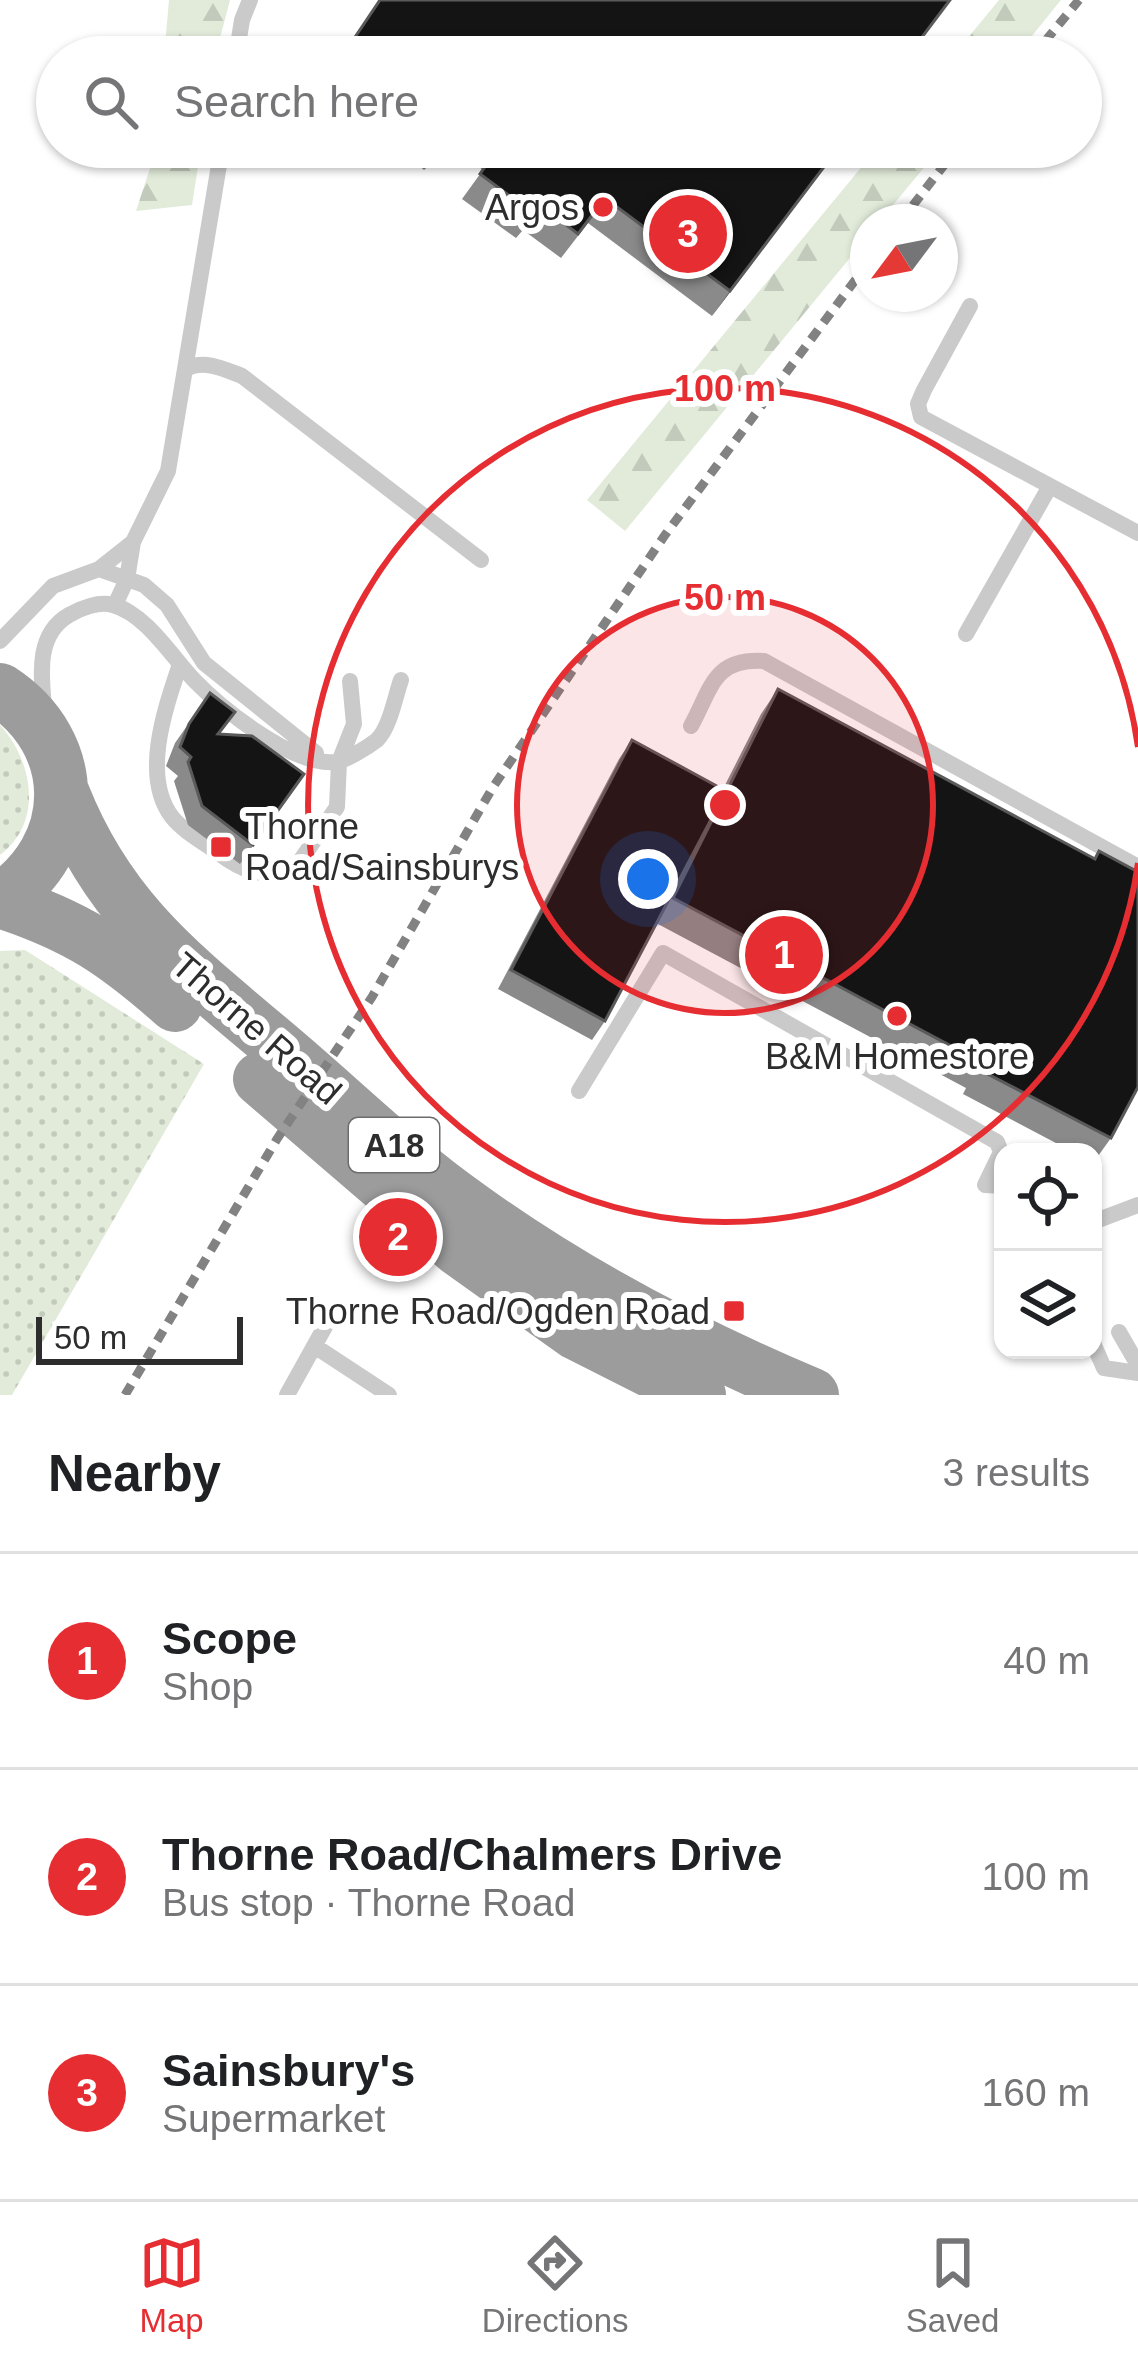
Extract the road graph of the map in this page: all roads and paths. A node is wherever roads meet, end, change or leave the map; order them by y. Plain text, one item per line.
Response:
1 (250, 0) edge
2 (239, 36) edge
3 (219, 168) edge
4 (970, 305) dead end
5 (186, 369) junction
6 (1050, 486) junction
7 (1138, 533) edge
8 (133, 542) junction
9 (481, 560) dead end
10 (99, 569) junction
11 (127, 579) junction
12 (115, 605) junction
13 (966, 634) dead end
14 (0, 641) edge
15 (180, 664) junction
16 (401, 680) dead end
17 (350, 681) dead end
18 (0, 690) edge
19 (691, 726) dead end
20 (48, 738) junction
21 (339, 762) junction
22 (63, 794) junction
23 (1138, 867) edge
24 (0, 900) edge
25 (579, 1091) dead end
26 (998, 1143) edge
27 (1138, 1205) edge
28 (1102, 1219) edge
29 (332, 1314) dead end
30 (1119, 1332) dead end
31 (316, 1347) junction
32 (1100, 1359) edge
33 (1138, 1369) edge
34 (287, 1395) edge
35 (389, 1395) edge
36 (699, 1395) edge
37 (812, 1395) edge

1 - 2 lane
3 - 5 lane
4 - 6 lane
5 - 8 lane
5 - 9 lane
6 - 7 lane
6 - 13 lane
8 - 10 lane
8 - 11 lane
10 - 11 lane
10 - 14 lane
11 - 12 lane
11 - 21 lane
12 - 15 lane
12 - 20 lane
15 - 21 lane
15 - 21 lane
16 - 21 lane
17 - 21 lane
18 - 20 highway, A18
19 - 23 lane
20 - 22 highway, A18
22 - 24 highway, A18
22 - 37 highway, Thorne Road / A18
24 - 36 highway, Thorne Road / A18
25 - 26 lane
27 - 28 lane
29 - 31 lane
30 - 33 lane
31 - 34 lane
31 - 35 lane
32 - 33 lane

